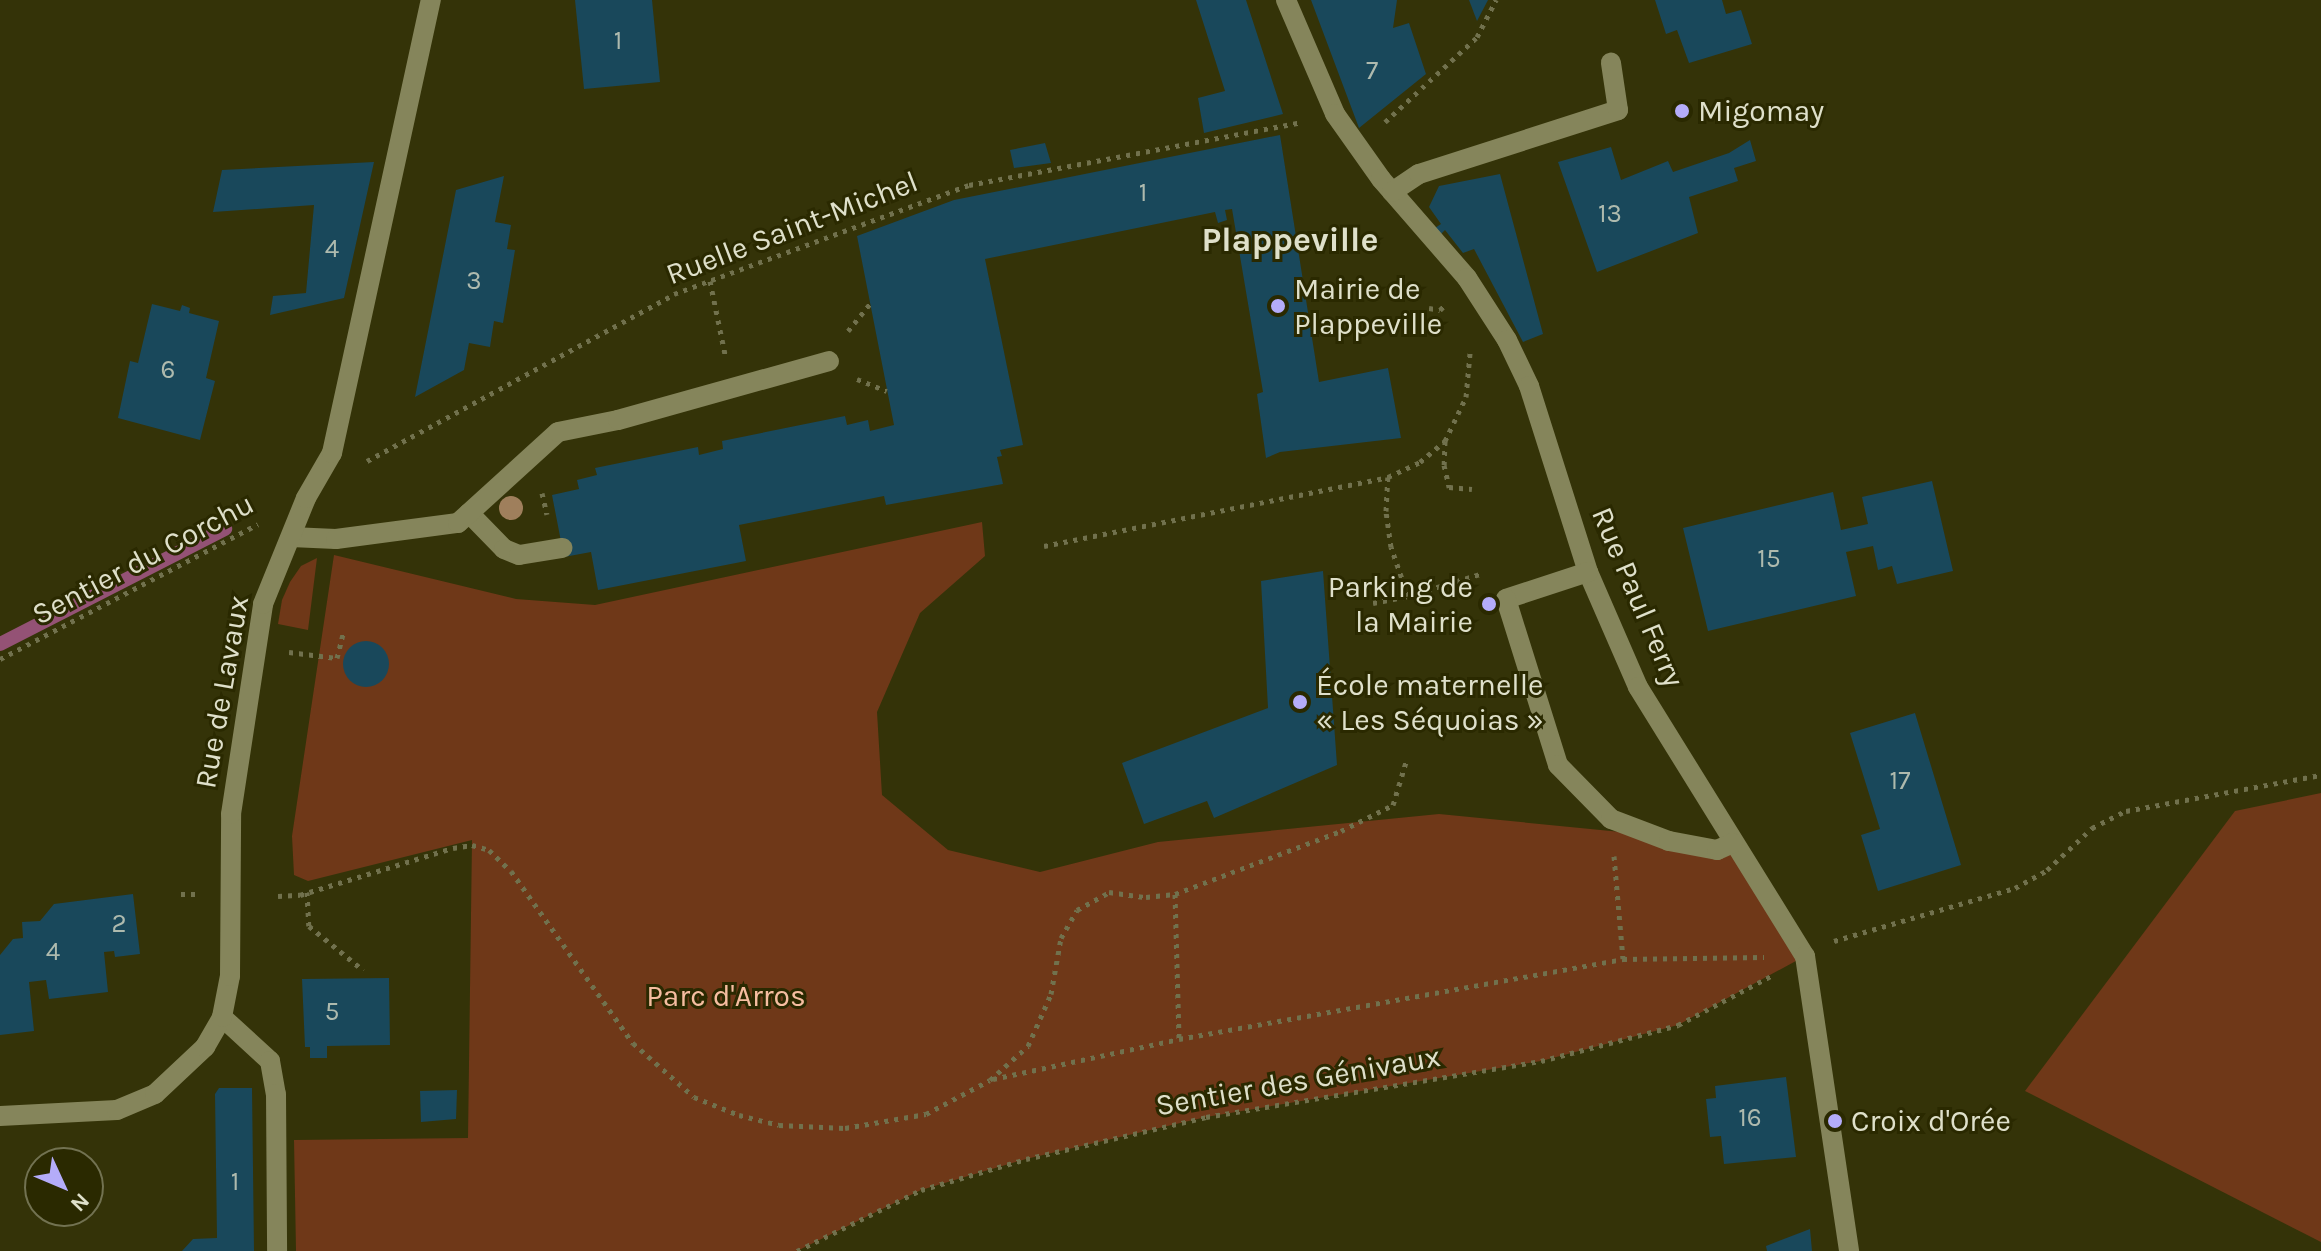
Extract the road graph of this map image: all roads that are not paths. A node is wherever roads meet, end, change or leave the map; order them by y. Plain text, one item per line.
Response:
1 (431, 0) edge
2 (1286, 0) edge
3 (1611, 63) dead end
4 (1392, 192) junction
5 (829, 361) dead end
6 (469, 513) junction
7 (291, 537) junction
8 (558, 549) road end
9 (1588, 572) junction
10 (1733, 843) junction
11 (222, 1017) junction
12 (0, 1116) edge
13 (277, 1251) edge
14 (1849, 1251) edge

1 - 7 street, Rue de Lavaux
2 - 4 street, Rue Paul Ferry
3 - 4 street
4 - 9 street, Rue Paul Ferry
5 - 6 street
6 - 7 street
6 - 8 street
7 - 11 street, Rue de Lavaux
9 - 10 street, Rue Paul Ferry
9 - 10 street
10 - 14 street, Rue Paul Ferry
11 - 12 street
11 - 13 street

